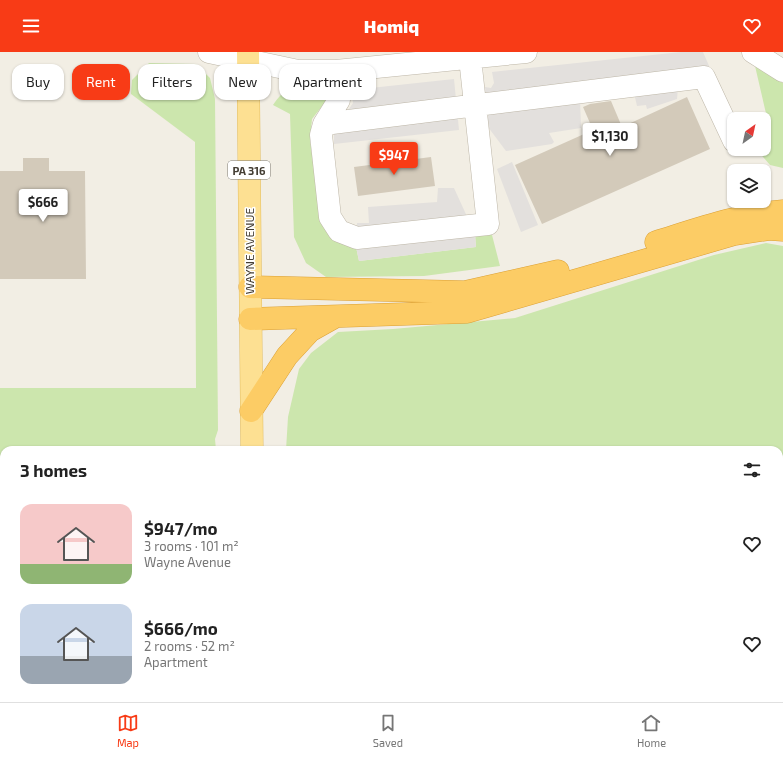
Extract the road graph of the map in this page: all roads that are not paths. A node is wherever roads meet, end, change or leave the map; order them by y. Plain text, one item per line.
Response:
1 (209, 52) edge
2 (526, 52) edge
3 (753, 52) edge
4 (248, 56) edge
5 (418, 58) edge
6 (470, 58) junction
7 (279, 65) edge
8 (376, 65) edge
9 (783, 71) edge
10 (339, 100) edge
11 (475, 105) junction
12 (324, 124) junction
13 (727, 126) edge
14 (783, 212) edge
15 (783, 230) edge
16 (250, 288) junction
17 (336, 316) junction
18 (250, 319) junction
19 (251, 411) junction
20 (252, 446) edge

1 - 4 street
2 - 6 street
3 - 9 street
4 - 7 street
4 - 16 main road, WAYNE AVENUE / PA 316
5 - 6 street
5 - 8 street
6 - 11 street
10 - 12 street
11 - 12 street
11 - 12 street
11 - 13 street
14 - 16 highway
15 - 17 highway
16 - 18 main road, WAYNE AVENUE / PA 316
17 - 18 highway
17 - 19 highway
18 - 19 main road, WAYNE AVENUE / PA 316
19 - 20 main road, WAYNE AVENUE / PA 316

